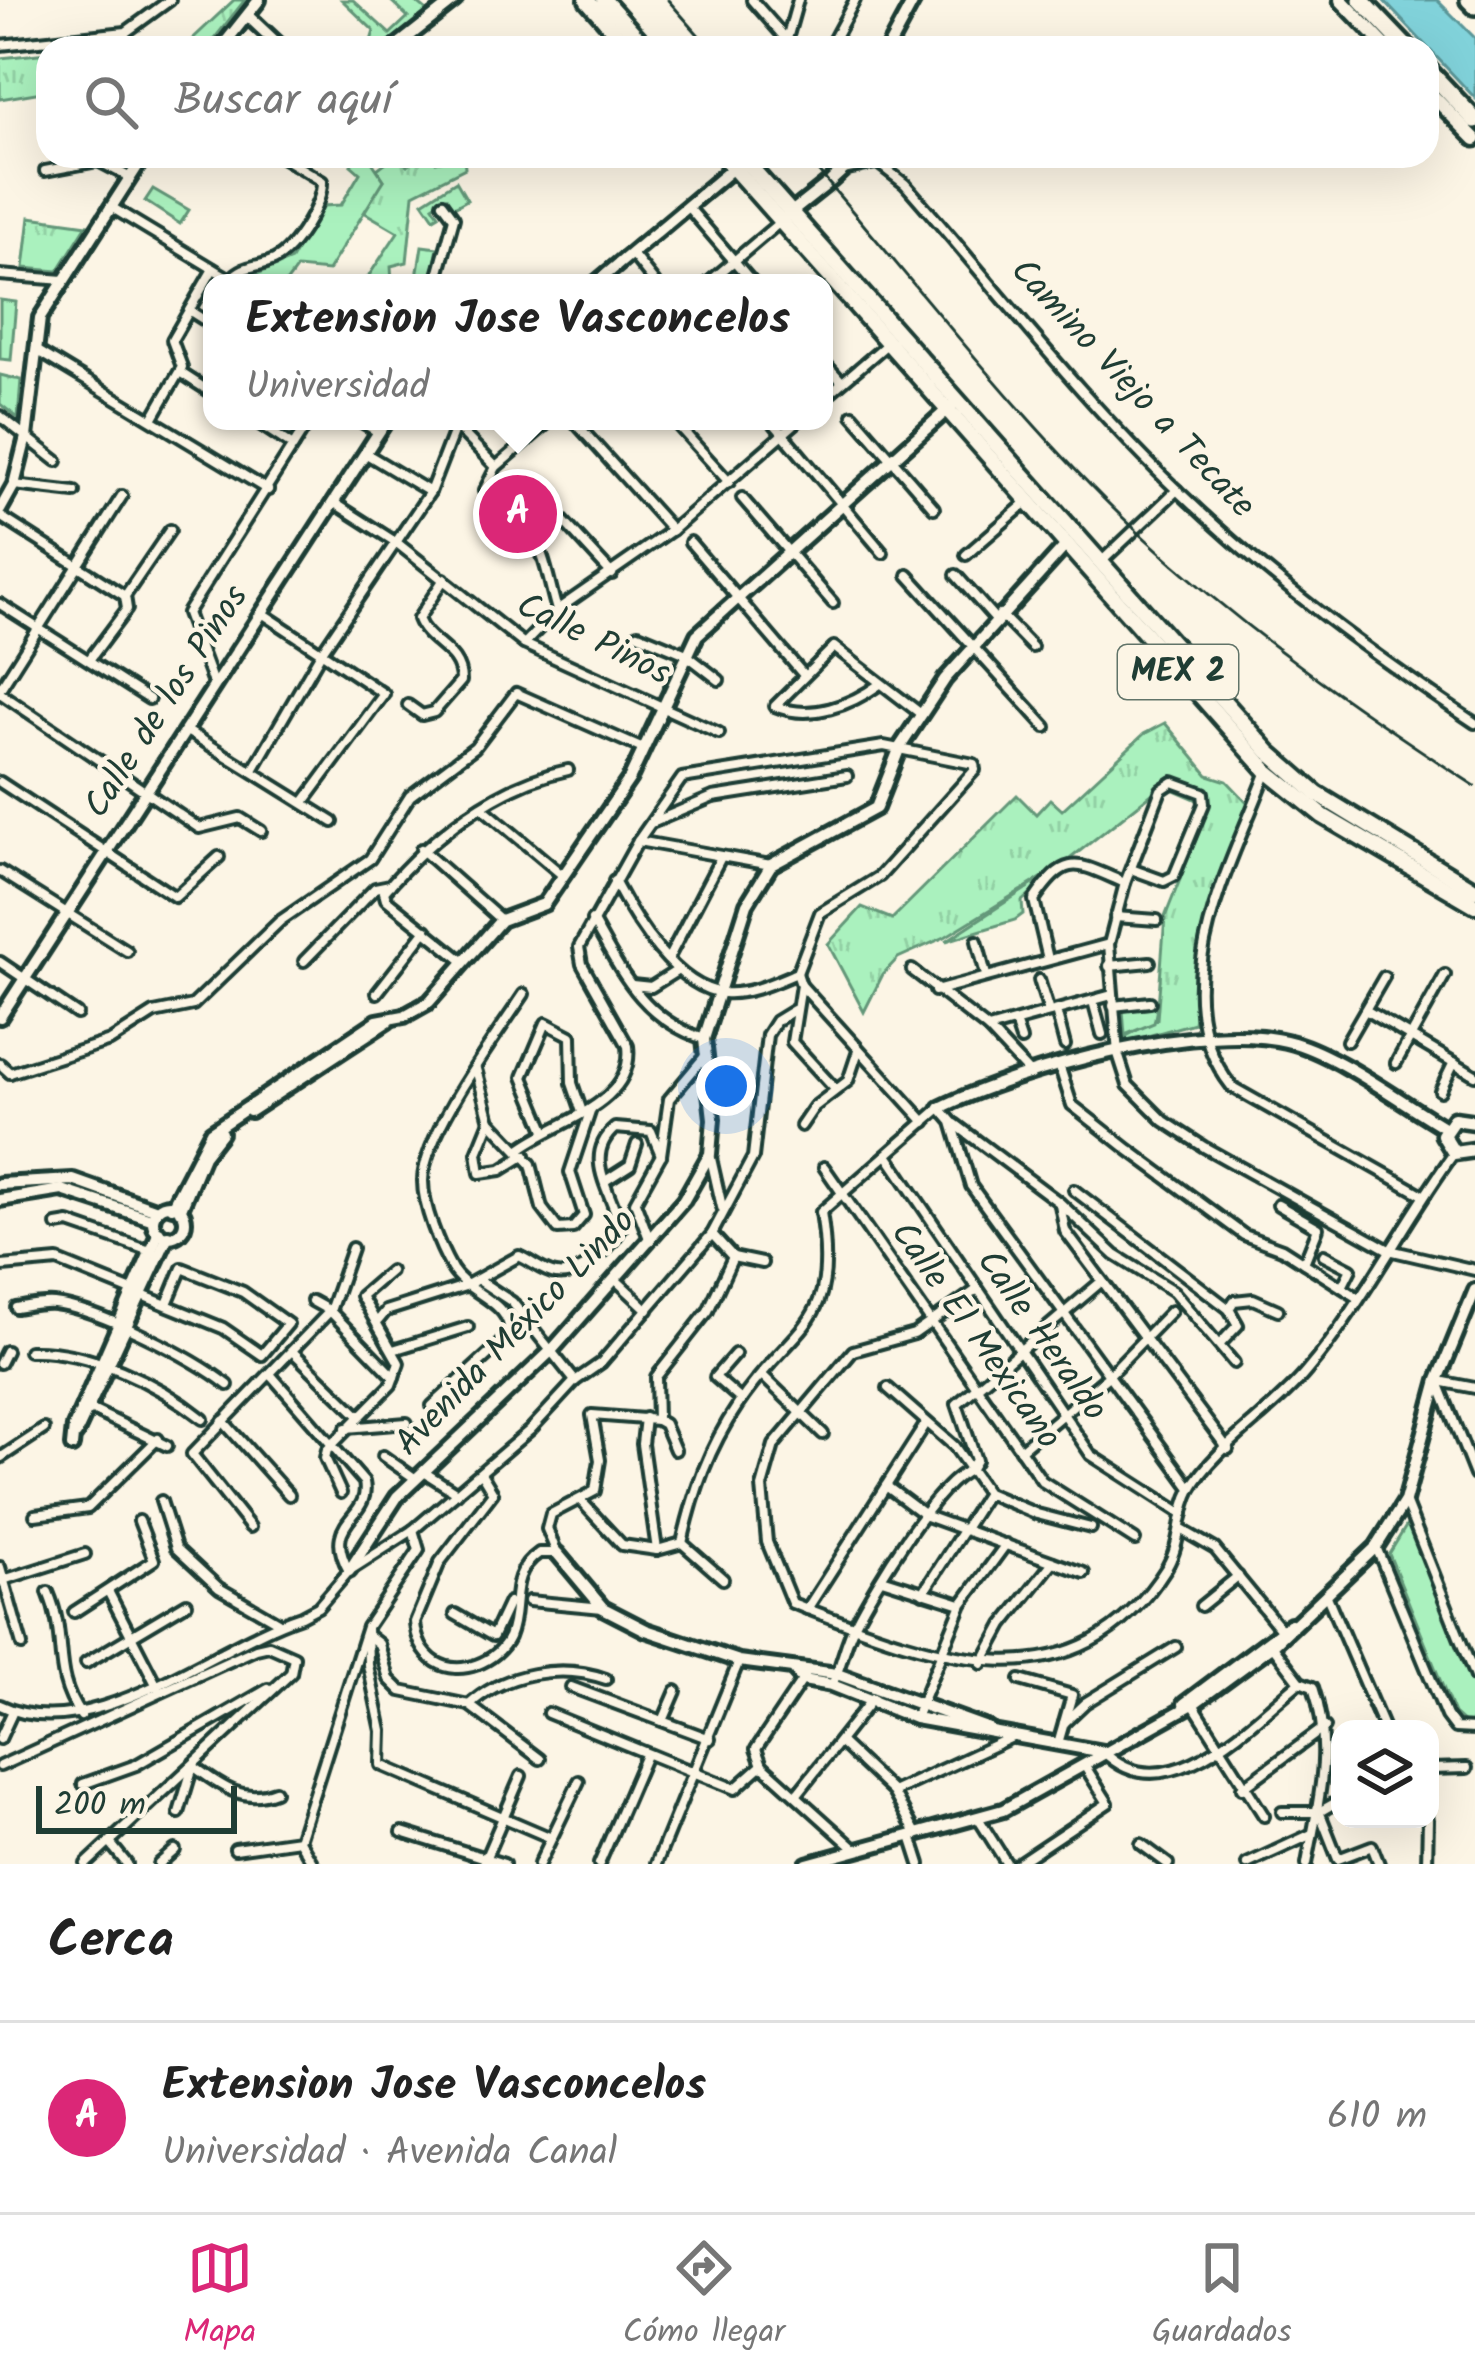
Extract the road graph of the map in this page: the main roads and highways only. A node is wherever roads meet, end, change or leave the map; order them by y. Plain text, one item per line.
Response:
1 (587, 0) edge
2 (1341, 0) edge
3 (1361, 0) edge
4 (608, 10) edge
5 (634, 36) edge
6 (1376, 36) edge
7 (1396, 36) edge
8 (1439, 82) edge
9 (1439, 102) edge
10 (1475, 120) edge
11 (1475, 139) edge
12 (740, 168) edge
13 (786, 217) junction
14 (833, 274) edge
15 (833, 274) edge
16 (952, 406) junction
17 (1071, 541) junction
18 (1095, 568) junction
19 (1267, 771) junction
20 (1309, 788) junction
21 (1475, 890) edge
22 (1475, 905) edge
23 (1475, 1102) edge
24 (1471, 1119) edge
25 (1475, 1150) edge

1 - 4 main road
2 - 6 main road
3 - 7 highway
4 - 5 main road
8 - 10 highway
9 - 11 main road
12 - 13 main road, MEX 2
13 - 14 main road, MEX 2
13 - 16 main road, MEX 2
15 - 16 main road, MEX 2
16 - 17 main road, MEX 2
16 - 17 main road, MEX 2
17 - 18 main road, MEX 2
18 - 19 main road, MEX 2
18 - 20 main road, MEX 2
19 - 20 main road
19 - 22 main road, MEX 2
20 - 21 main road, MEX 2
23 - 24 main road
24 - 25 main road

